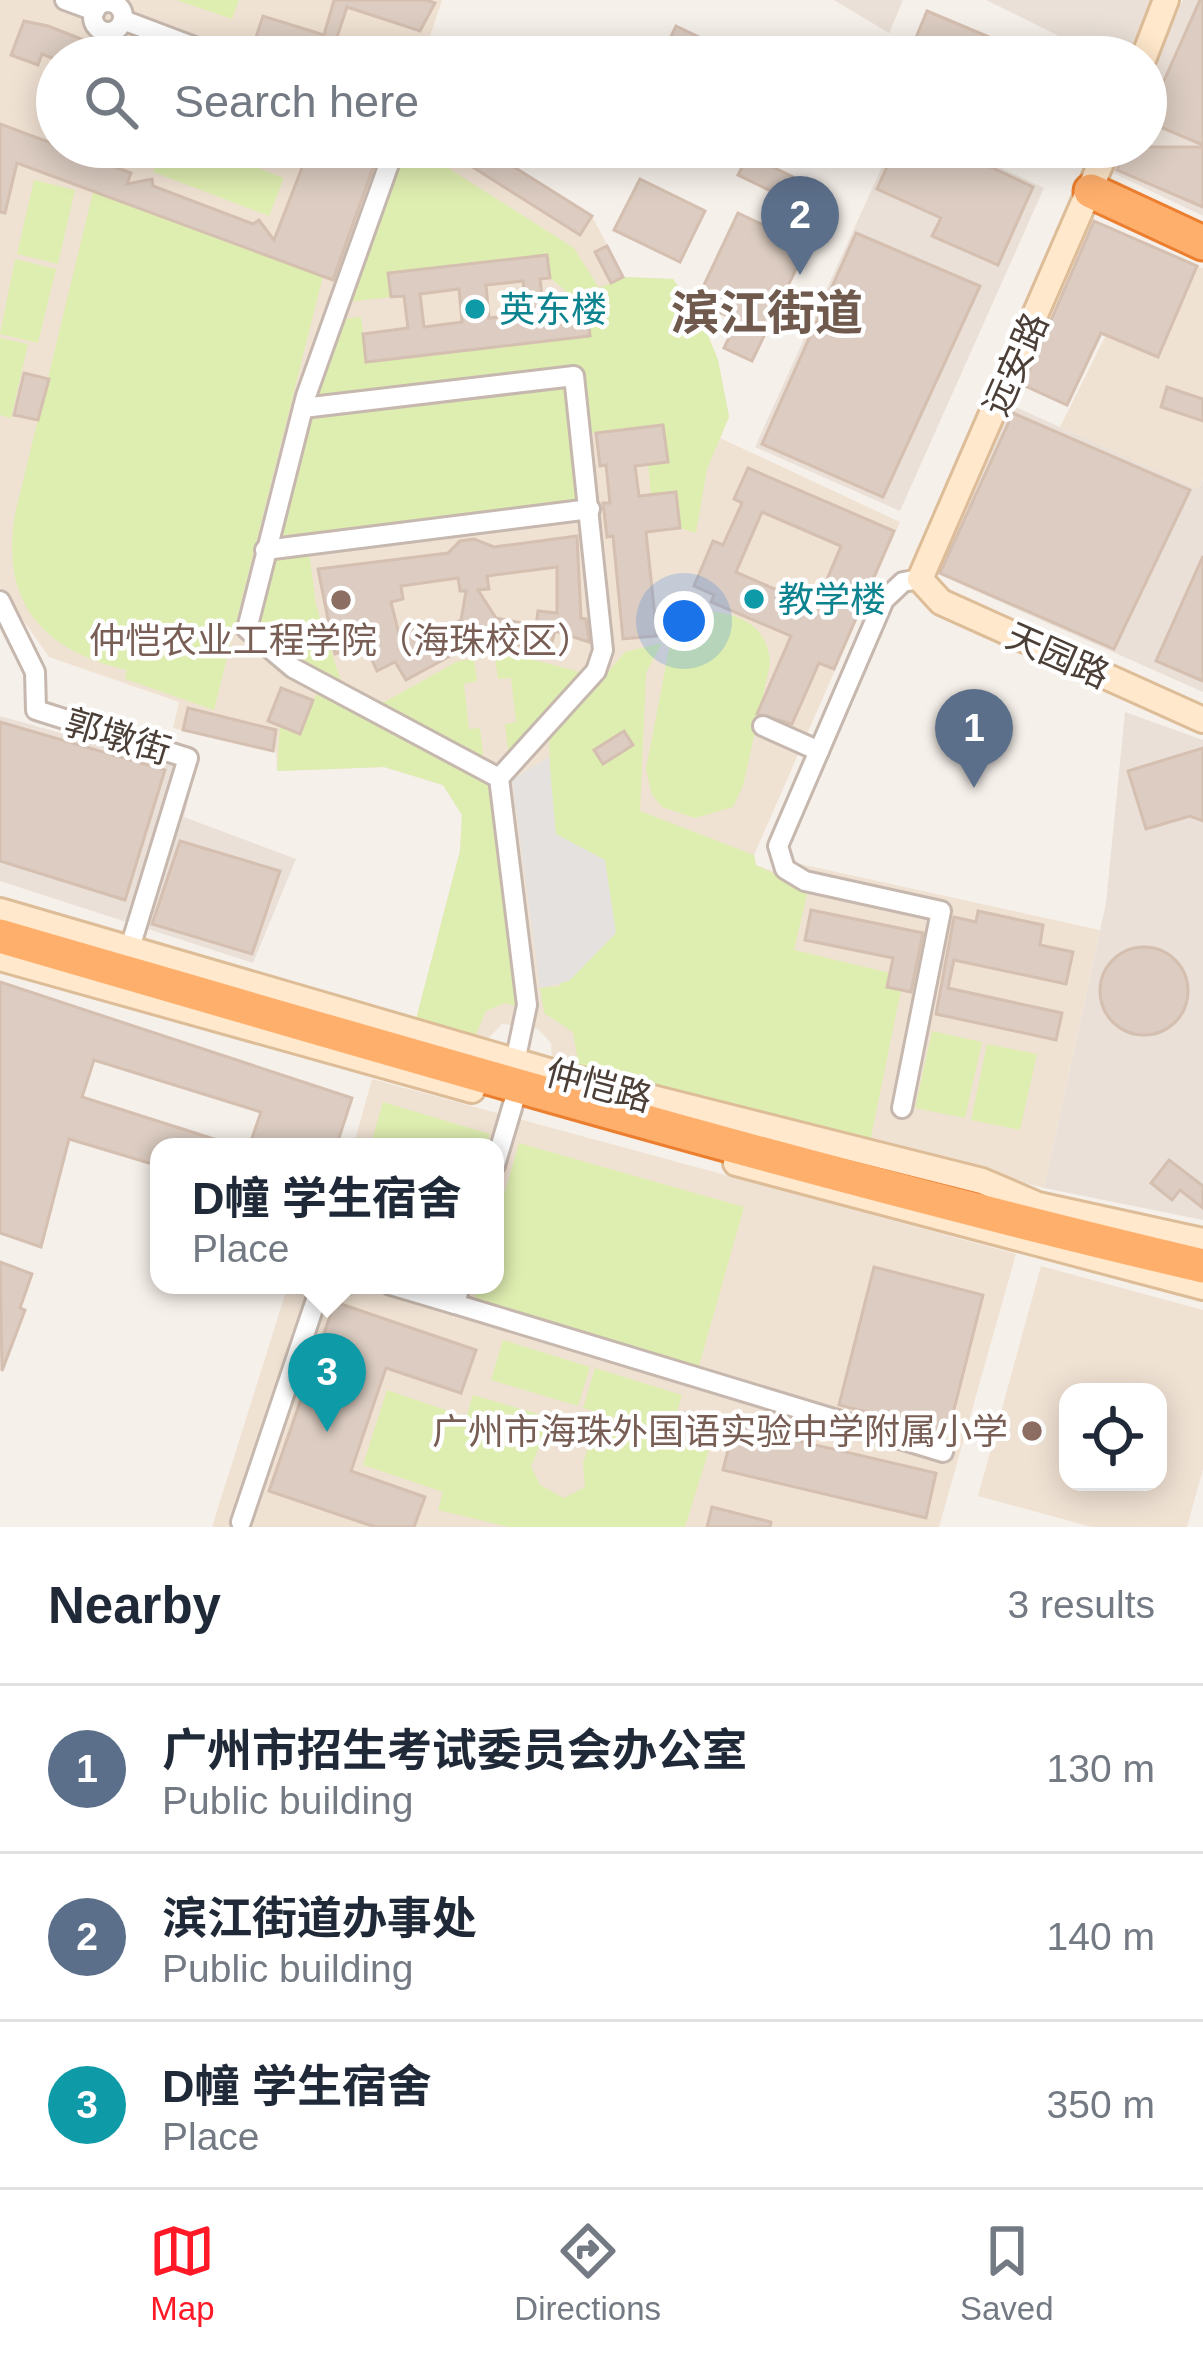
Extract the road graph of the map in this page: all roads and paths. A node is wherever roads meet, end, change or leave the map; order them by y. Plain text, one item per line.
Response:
1 (65, 0) edge
2 (1166, 0) edge
3 (118, 8) edge
4 (94, 10) junction
5 (177, 36) edge
6 (1152, 36) edge
7 (388, 168) edge
8 (1100, 168) edge
9 (1091, 190) junction
10 (1203, 243) edge
11 (303, 408) junction
12 (590, 509) junction
13 (265, 550) junction
14 (920, 579) junction
15 (0, 601) edge
16 (1203, 720) edge
17 (763, 726) dead end
18 (819, 751) junction
19 (499, 778) junction
20 (0, 911) edge
21 (0, 936) edge
22 (129, 951) junction
23 (0, 958) edge
24 (515, 1062) junction
25 (514, 1101) junction
26 (902, 1108) dead end
27 (652, 1125) junction
28 (503, 1138) edge
29 (1038, 1205) junction
30 (1203, 1241) edge
31 (1203, 1266) edge
32 (1203, 1287) edge
33 (318, 1294) edge
34 (457, 1294) edge
35 (943, 1452) dead end
36 (241, 1522) dead end

1 - 4 street
2 - 6 main road
3 - 4 street
3 - 4 street
3 - 5 street
7 - 11 street
8 - 9 main road, 远安路
9 - 10 highway
9 - 14 main road, 远安路
11 - 12 street
11 - 13 street
12 - 13 street
12 - 19 street
13 - 19 street
14 - 16 main road, 天园路
14 - 18 street
15 - 22 street, 郭墩街
17 - 18 street
18 - 26 street
19 - 24 street
20 - 22 main road, 仲恺路
21 - 27 highway
22 - 24 main road, 仲恺路
23 - 25 main road, 仲恺路
24 - 29 main road, 仲恺路
25 - 28 street
25 - 32 main road, 仲恺路
27 - 29 highway
27 - 31 highway
29 - 30 main road, 仲恺路
33 - 36 street
34 - 35 street

